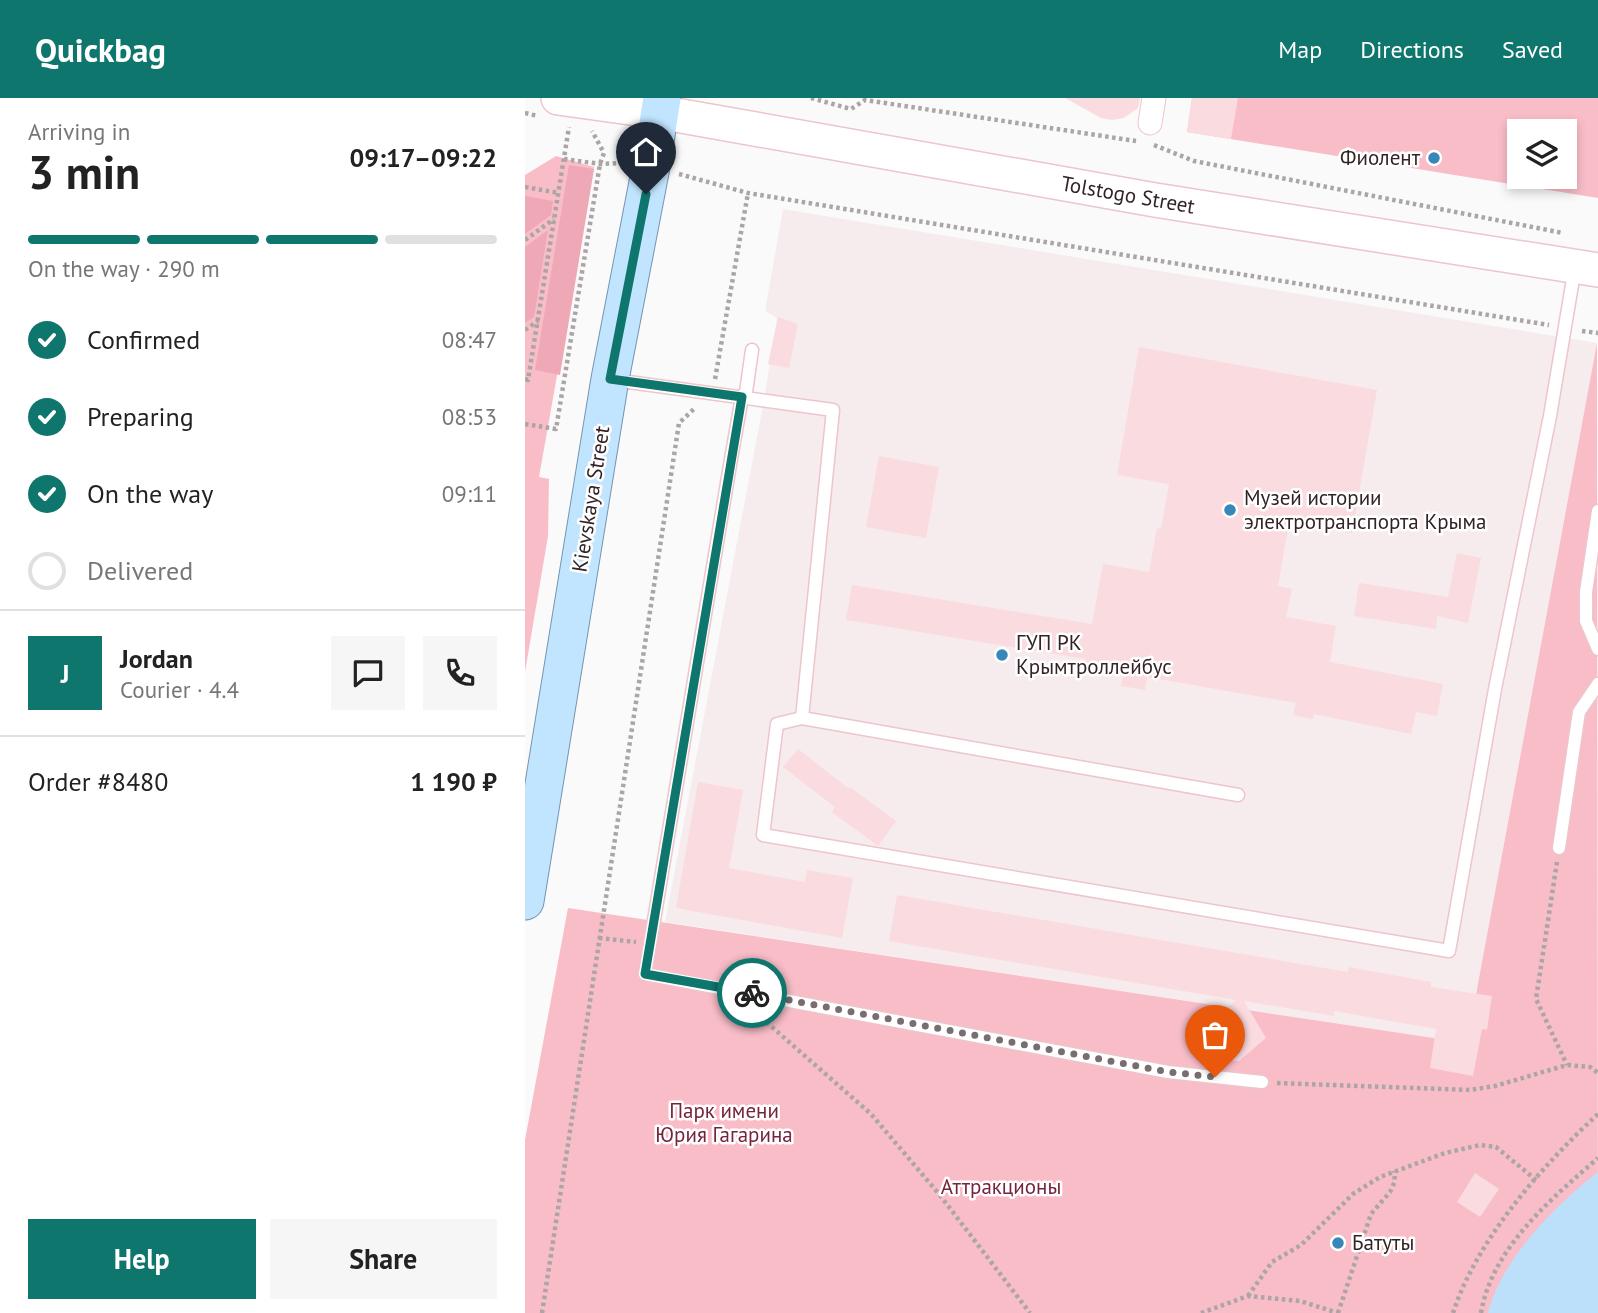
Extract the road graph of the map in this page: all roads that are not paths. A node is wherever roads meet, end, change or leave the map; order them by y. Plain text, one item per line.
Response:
1 (1154, 98) edge
2 (660, 105) edge
3 (564, 111) edge
4 (1146, 136) road end
5 (1581, 257) edge
6 (752, 350) dead end
7 (610, 379) junction
8 (742, 397) junction
9 (1598, 511) edge
10 (1598, 649) edge
11 (1598, 684) edge
12 (802, 718) junction
13 (1238, 795) dead end
14 (1559, 848) road end
15 (525, 901) edge
16 (1262, 1083) road end

1 - 4 street
2 - 3 main road, Tolstogo Street
2 - 5 main road, Tolstogo Street
2 - 7 main road, Kievskaya Street
5 - 12 lane
6 - 8 lane
7 - 8 lane
7 - 15 main road, Kievskaya Street
8 - 12 lane
8 - 16 lane
9 - 10 lane
11 - 14 lane
12 - 13 lane

